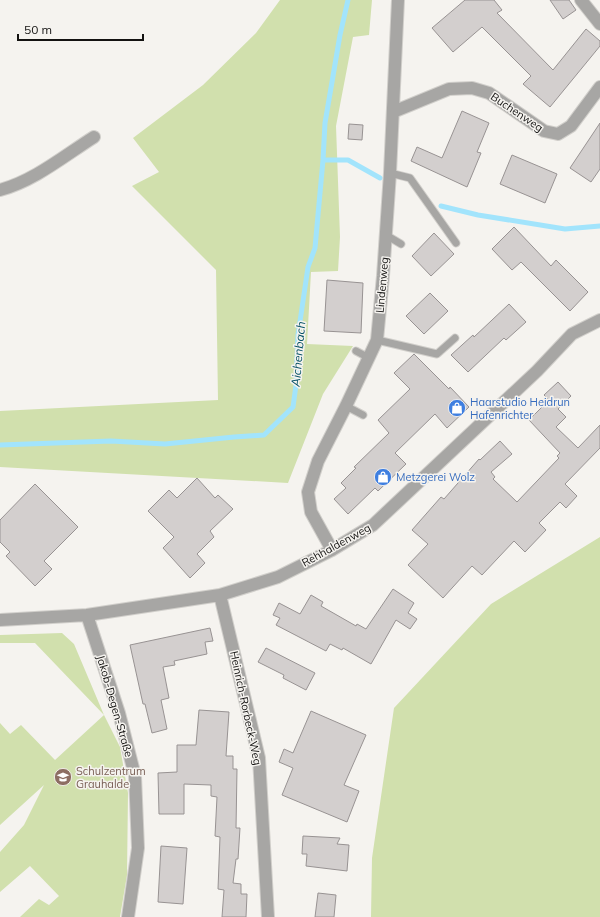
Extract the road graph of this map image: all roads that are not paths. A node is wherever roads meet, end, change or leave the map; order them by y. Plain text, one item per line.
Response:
1 (398, 0) edge
2 (581, 0) edge
3 (600, 24) edge
4 (600, 87) edge
5 (393, 112) junction
6 (94, 137) dead end
7 (390, 173) junction
8 (0, 190) edge
9 (386, 235) junction
10 (456, 243) dead end
11 (401, 244) dead end
12 (600, 320) edge
13 (455, 338) dead end
14 (377, 340) junction
15 (356, 351) dead end
16 (369, 358) junction
17 (346, 406) junction
18 (363, 415) dead end
19 (332, 550) junction
20 (220, 595) junction
21 (87, 616) junction
22 (0, 620) edge
23 (128, 917) edge
24 (268, 917) edge

1 - 5 street, Lindenweg
2 - 3 street
4 - 5 street, Buchenweg
5 - 7 street, Lindenweg
6 - 8 street
7 - 9 street, Lindenweg
7 - 10 lane
9 - 11 lane
9 - 14 street, Lindenweg
12 - 19 street, Rehhaldenweg
13 - 14 lane
14 - 16 street, Lindenweg
15 - 16 lane
16 - 17 street, Lindenweg
17 - 18 lane
17 - 19 street, Lindenweg
19 - 20 street, Rehhaldenweg
20 - 21 street, Rehhaldenweg
20 - 24 street, Heinrich-Rorbeck-Weg
21 - 22 street, Rehhaldenweg
21 - 23 street, Jakob-Degen-Straße

